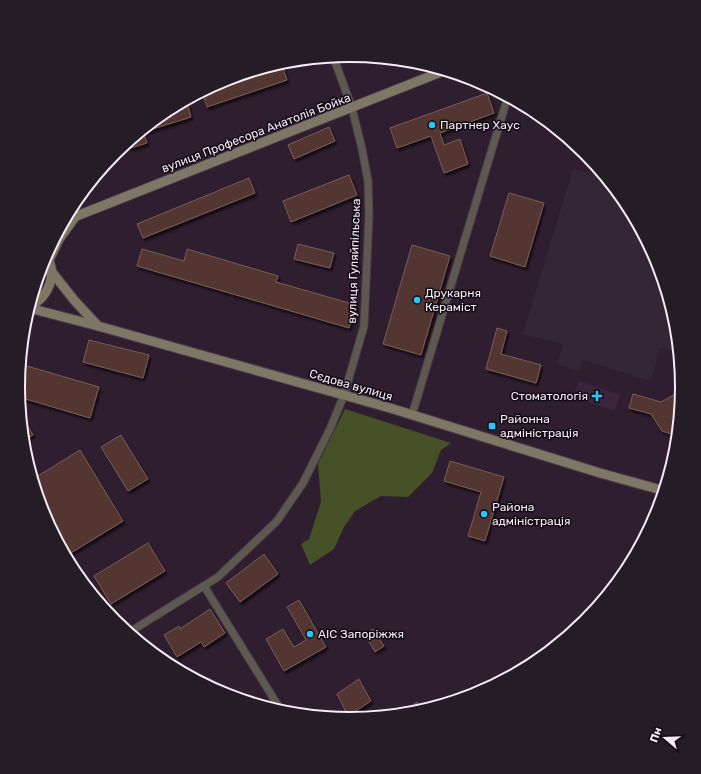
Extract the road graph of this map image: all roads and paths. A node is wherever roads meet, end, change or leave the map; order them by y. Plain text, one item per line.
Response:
1 (335, 62) edge
2 (437, 74) edge
3 (506, 101) edge
4 (352, 108) junction
5 (75, 217) joint
6 (67, 229) edge
7 (49, 264) edge
8 (51, 271) junction
9 (36, 304) edge
10 (34, 309) edge
11 (98, 326) junction
12 (344, 395) junction
13 (412, 415) junction
14 (660, 490) edge
15 (204, 586) junction
16 (133, 629) edge
17 (277, 704) edge

1 - 4 street, вулиця Гуляйпільська
2 - 4 street, вулиця Професора Анатолія Бойка
3 - 13 street
4 - 5 street, вулиця Професора Анатолія Бойка
4 - 12 street, вулиця Гуляйпільська
5 - 6 street
7 - 8 street
8 - 9 street
8 - 11 street
10 - 11 street, Сєдова вулиця
11 - 12 street, Сєдова вулиця
12 - 13 street, Сєдова вулиця
12 - 15 street, вулиця Гуляйпільська
13 - 14 street, Сєдова вулиця
15 - 16 street, вулиця Гуляйпільська
15 - 17 street

